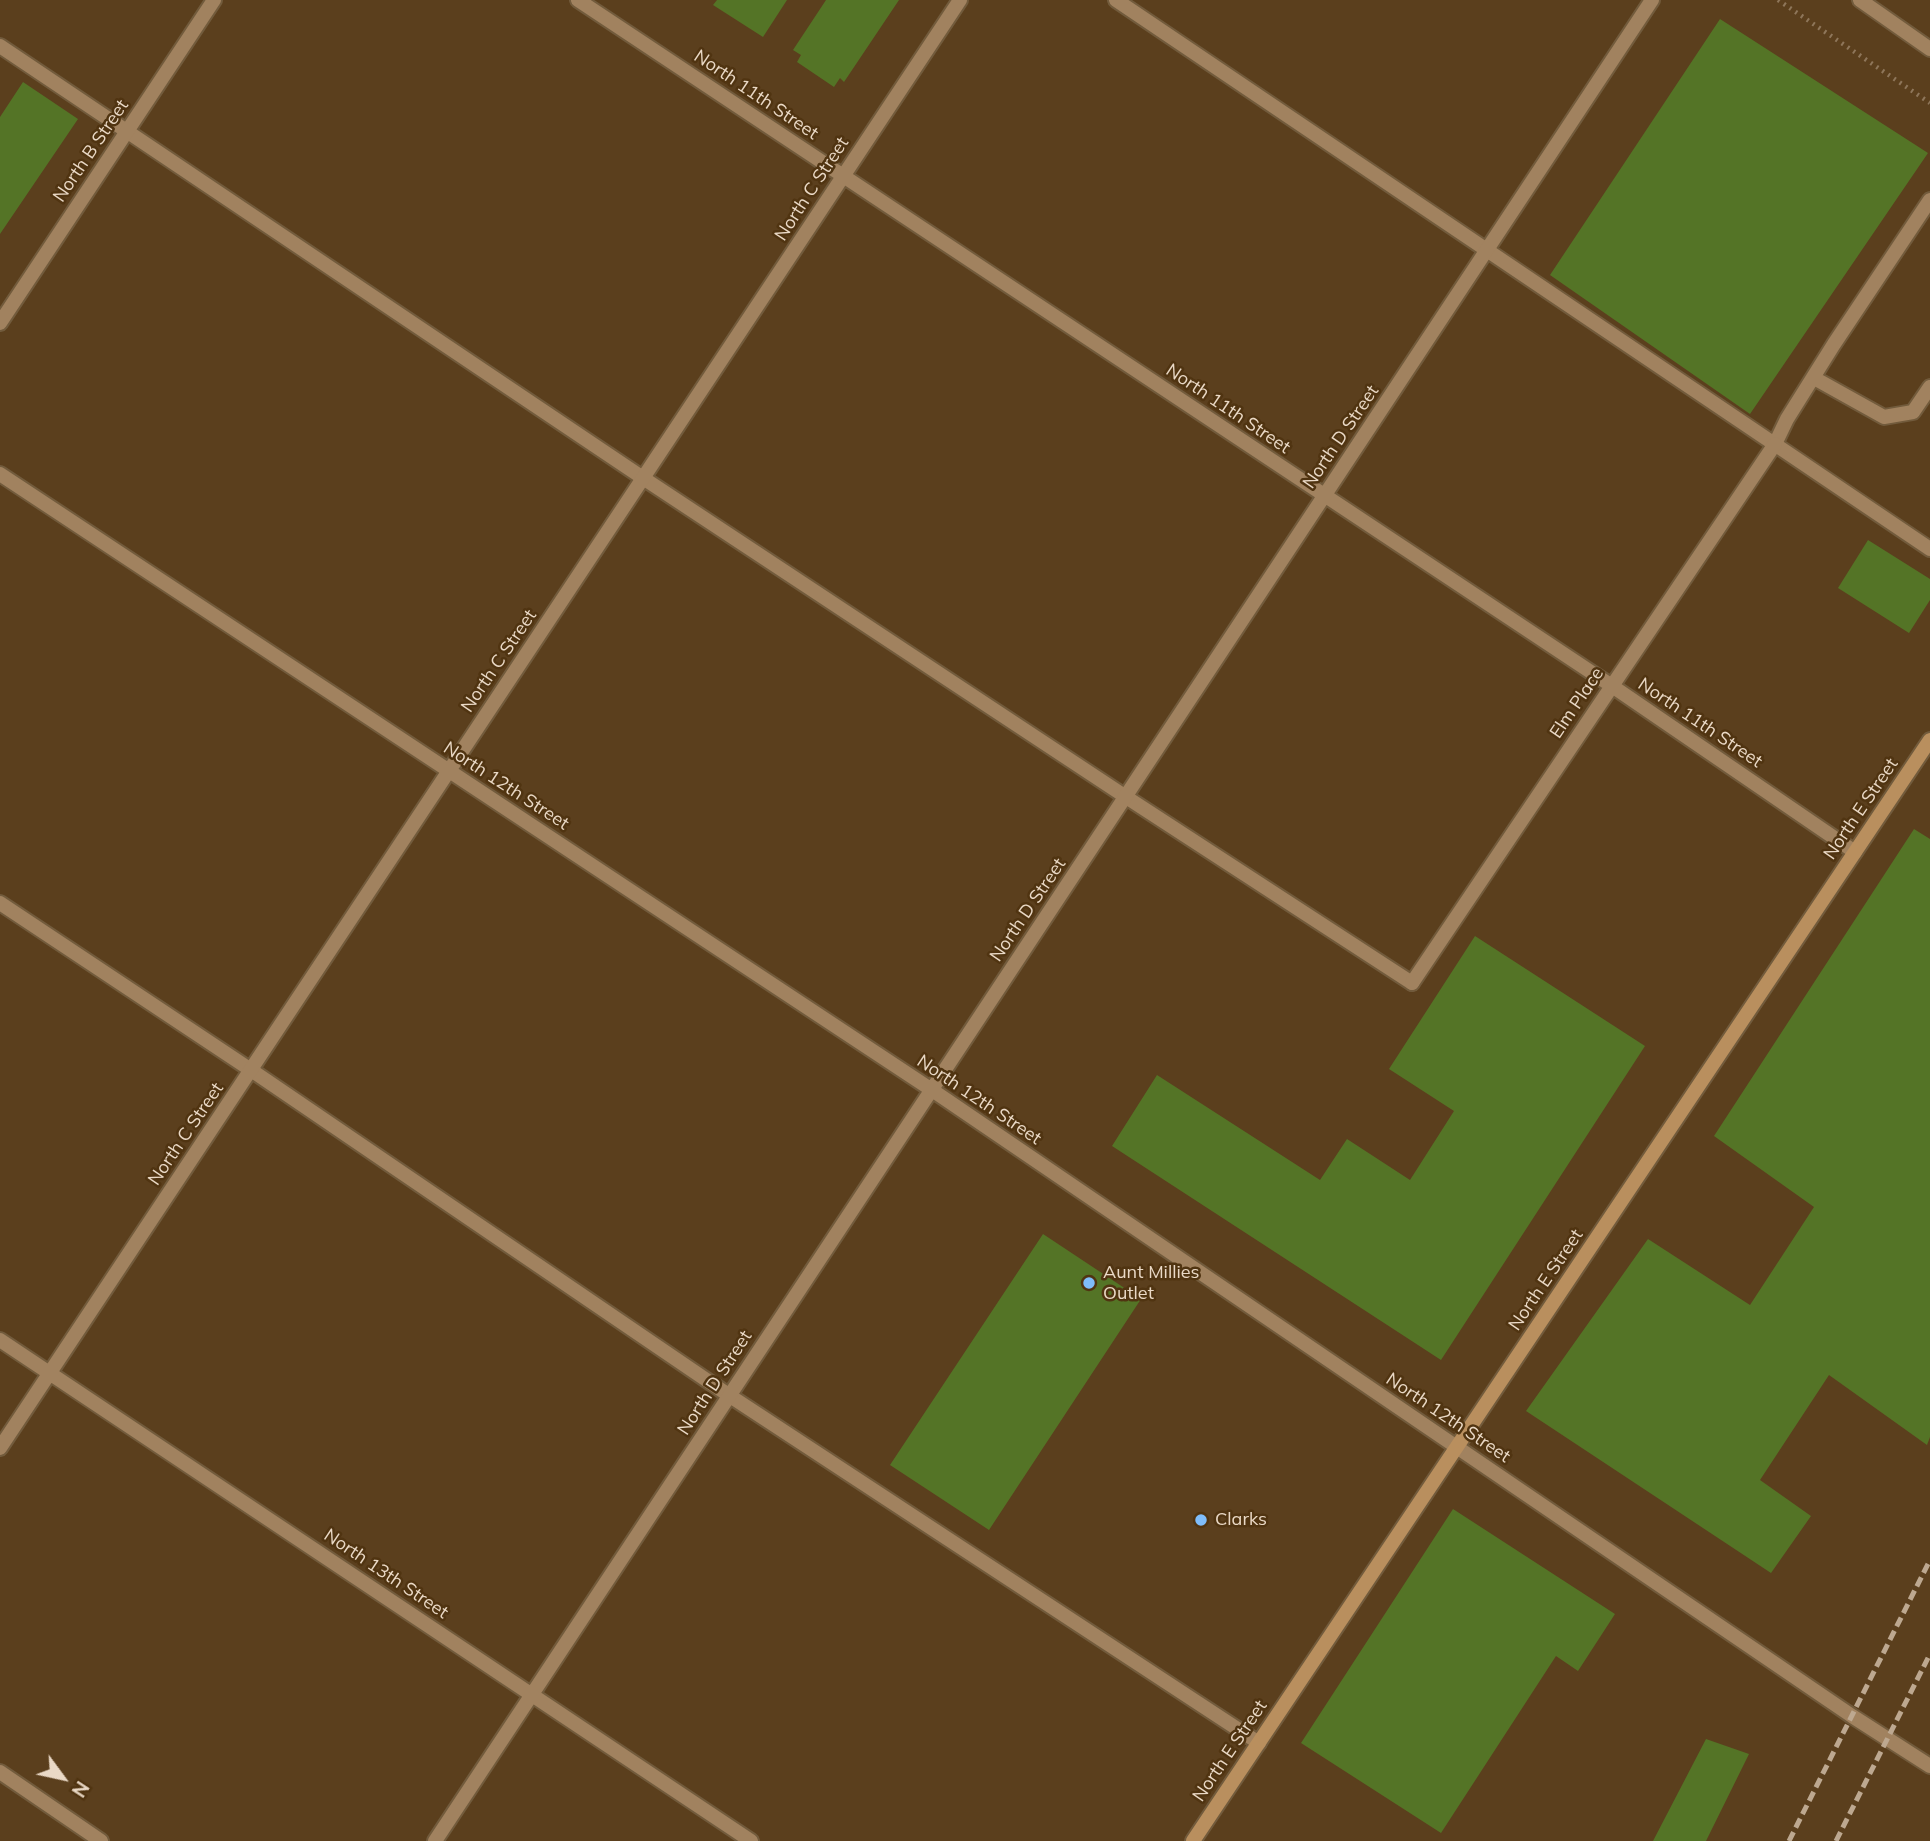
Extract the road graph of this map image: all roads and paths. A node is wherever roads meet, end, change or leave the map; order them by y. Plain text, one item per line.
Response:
1 (214, 0) edge
2 (578, 0) edge
3 (960, 0) edge
4 (1116, 0) edge
5 (1652, 0) edge
6 (1778, 0) edge
7 (1861, 0) edge
8 (0, 46) edge
9 (1930, 49) edge
10 (1930, 103) edge
11 (128, 131) junction
12 (843, 177) junction
13 (1930, 200) edge
14 (1488, 251) junction
15 (0, 323) edge
16 (1814, 378) junction
17 (1930, 387) edge
18 (1774, 444) junction
19 (0, 474) edge
20 (643, 478) junction
21 (1325, 496) junction
22 (1930, 549) edge
23 (1612, 686) junction
24 (1930, 740) edge
25 (449, 772) junction
26 (1126, 797) junction
27 (1855, 852) junction
28 (0, 903) edge
29 (251, 1070) junction
30 (932, 1090) junction
31 (0, 1340) edge
32 (50, 1373) junction
33 (730, 1396) junction
34 (1457, 1447) junction
35 (0, 1448) edge
36 (532, 1694) junction
37 (1259, 1743) junction
38 (1930, 1766) edge
39 (0, 1772) edge
40 (101, 1841) edge
41 (435, 1841) edge
42 (751, 1841) edge
43 (1193, 1841) edge

1 - 11 street, North B Street
2 - 12 street, North 11th Street
3 - 12 street, North C Street
4 - 14 street
5 - 14 street, North D Street
6 - 10 path
7 - 9 street
8 - 11 street
11 - 15 street, North B Street
11 - 20 street
12 - 20 street, North C Street
12 - 21 street, North 11th Street
13 - 16 street, Elm Place
14 - 18 street
14 - 21 street, North D Street
16 - 17 street
16 - 18 street, Elm Place
18 - 22 street
18 - 23 street, Elm Place
19 - 25 street, North 12th Street
20 - 25 street, North C Street
20 - 26 street
21 - 23 street, North 11th Street
21 - 26 street, North D Street
23 - 26 street, Elm Place
23 - 27 street, North 11th Street
24 - 27 street, North E Street
25 - 29 street, North C Street
25 - 30 street, North 12th Street
26 - 30 street, North D Street
27 - 34 street, North E Street
28 - 29 street
29 - 32 street, North C Street
29 - 33 street
30 - 33 street, North D Street
30 - 34 street, North 12th Street
31 - 32 street, North 13th Street
32 - 35 street, North C Street
32 - 36 street, North 13th Street
33 - 36 street, North D Street
33 - 37 street
34 - 37 street, North E Street
34 - 38 street, North 12th Street
36 - 41 street, North D Street
36 - 42 street, North 13th Street
37 - 43 street, North E Street
39 - 40 street

